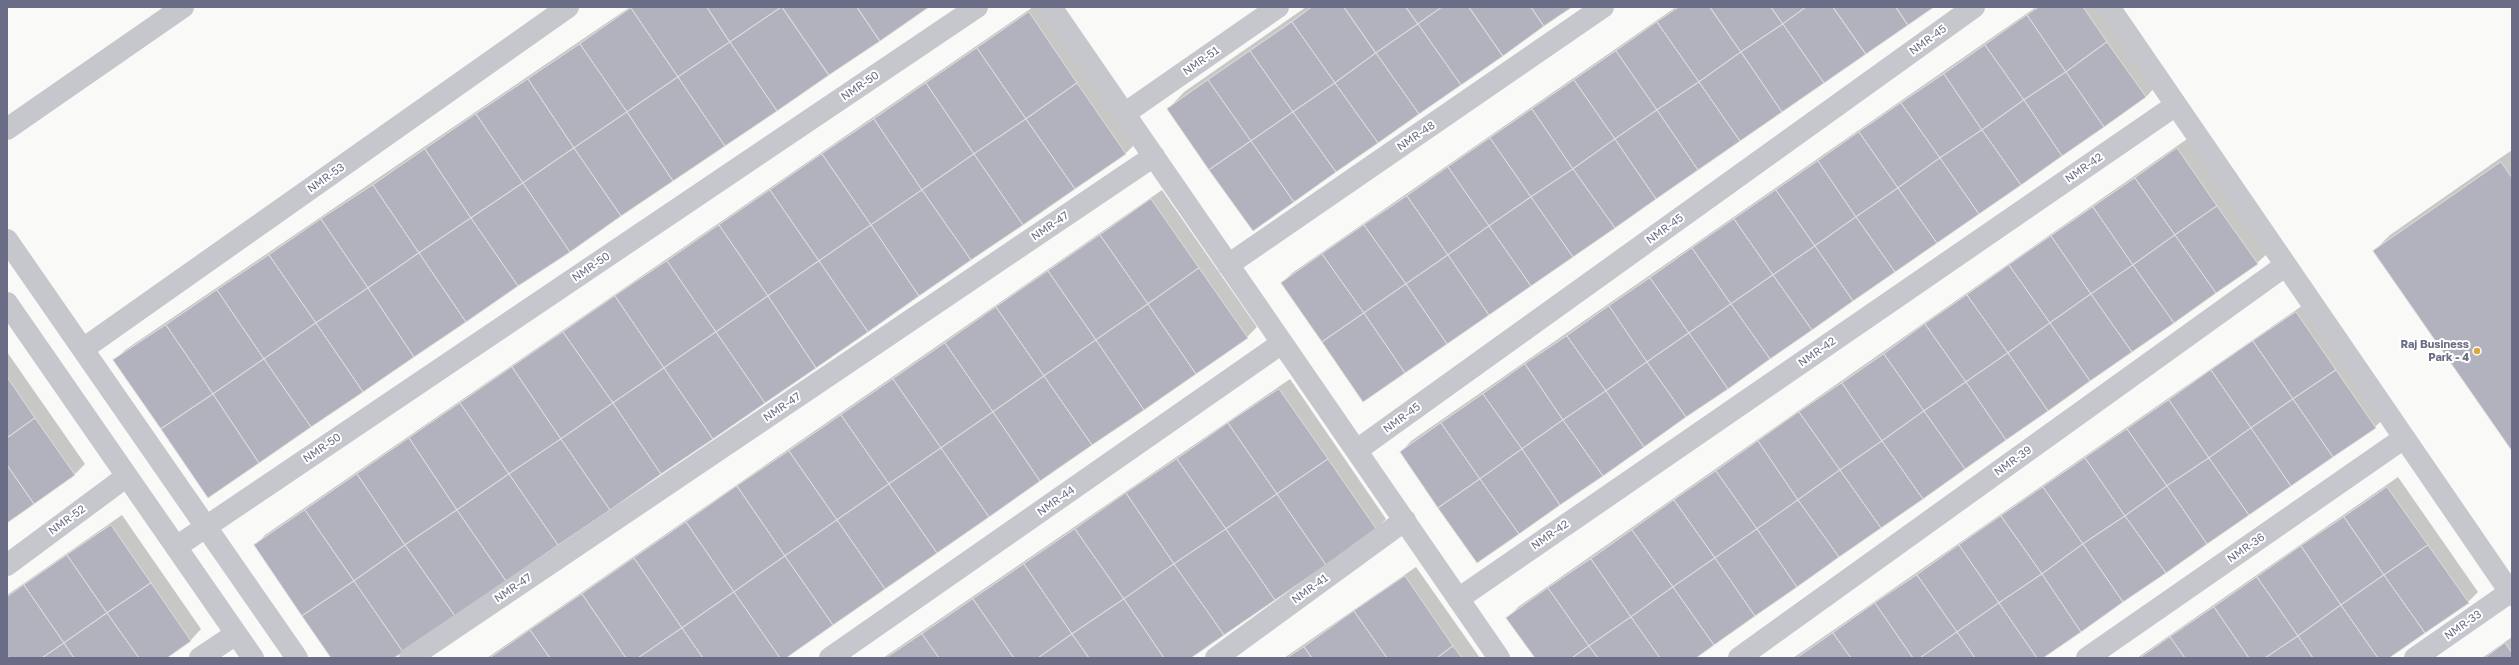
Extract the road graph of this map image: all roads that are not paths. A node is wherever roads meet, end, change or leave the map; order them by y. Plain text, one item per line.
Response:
1 (183, 7) edge
2 (568, 7) edge
3 (976, 7) edge
4 (1051, 7) edge
5 (1278, 7) edge
6 (1603, 7) edge
7 (1974, 7) edge
8 (2109, 7) edge
9 (2176, 105) junction
10 (1124, 114) junction
11 (7, 129) edge
12 (1154, 156) junction
13 (7, 240) edge
14 (1228, 265) junction
15 (2286, 265) junction
16 (9, 309) edge
17 (1282, 343) junction
18 (83, 349) junction
19 (2404, 438) junction
20 (1356, 450) junction
21 (127, 476) junction
22 (1405, 520) junction
23 (206, 526) junction
24 (176, 547) junction
25 (7, 565) edge
26 (2511, 594) edge
27 (1458, 599) junction
28 (236, 634) junction
29 (200, 658) edge
30 (253, 658) edge
31 (297, 658) edge
32 (410, 658) edge
33 (830, 658) edge
34 (1216, 658) edge
35 (1499, 658) edge
36 (1739, 658) edge
37 (2087, 658) edge
38 (2415, 658) edge

1 - 11 street
2 - 18 street, NMR-53
3 - 23 street, NMR-50
4 - 10 street
5 - 10 street, NMR-51
6 - 14 street, NMR-48
7 - 20 street, NMR-45
8 - 9 street
9 - 15 street
9 - 27 street, NMR-42
10 - 12 street
12 - 14 street
12 - 32 street, NMR-47
13 - 18 street
14 - 17 street
15 - 19 street
15 - 36 street, NMR-39
16 - 21 street
17 - 20 street
17 - 33 street, NMR-44
18 - 23 street
19 - 26 street
19 - 37 street, NMR-36
20 - 22 street
21 - 24 street
21 - 25 street, NMR-52
22 - 27 street
22 - 34 street, NMR-41
23 - 24 street, NMR-50
23 - 31 street
24 - 28 street
26 - 38 street, NMR-33
27 - 35 street
28 - 29 street
28 - 30 street

